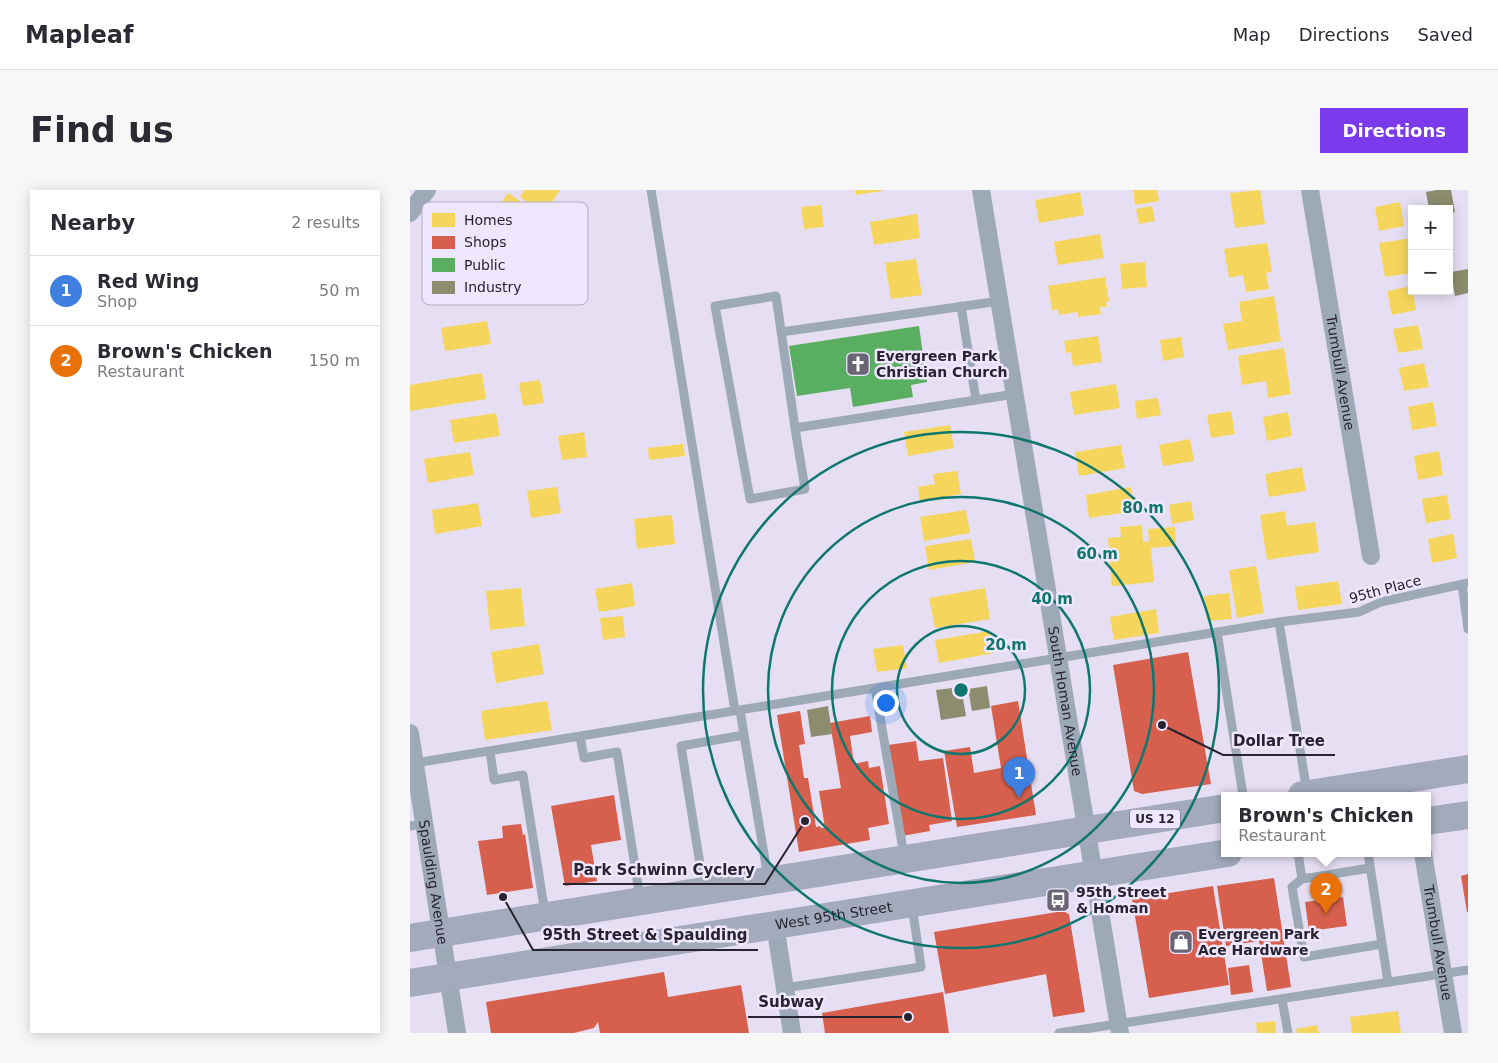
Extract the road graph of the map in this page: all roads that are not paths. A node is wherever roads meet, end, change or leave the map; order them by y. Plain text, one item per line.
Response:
1 (427, 190) edge
2 (651, 190) edge
3 (982, 190) edge
4 (1310, 190) edge
5 (410, 213) edge
6 (1000, 301) junction
7 (961, 306) junction
8 (781, 332) junction
9 (1015, 394) junction
10 (976, 400) junction
11 (795, 428) junction
12 (1371, 556) dead end
13 (1465, 584) edge
14 (1279, 622) junction
15 (1468, 630) edge
16 (1217, 632) junction
17 (1058, 658) junction
18 (875, 688) junction
19 (738, 710) junction
20 (410, 733) edge
21 (744, 735) junction
22 (580, 736) junction
23 (490, 751) junction
24 (415, 763) junction
25 (1468, 769) edge
26 (414, 781) edge
27 (1243, 792) edge
28 (1305, 792) edge
29 (1324, 792) edge
30 (1221, 809) edge
31 (1468, 815) edge
32 (1431, 820) edge
33 (417, 825) edge
34 (1086, 830) junction
35 (1221, 854) edge
36 (1299, 857) edge
37 (1369, 857) edge
38 (1424, 857) edge
39 (904, 859) junction
40 (1370, 868) junction
41 (1094, 874) junction
42 (1302, 879) junction
43 (768, 880) junction
44 (704, 890) junction
45 (641, 901) junction
46 (911, 903) junction
47 (546, 916) junction
48 (775, 925) junction
49 (441, 932) junction
50 (410, 938) edge
51 (1382, 944) junction
52 (1468, 970) edge
53 (1443, 974) junction
54 (448, 977) junction
55 (1388, 982) junction
56 (410, 983) edge
57 (785, 988) junction
58 (1282, 999) junction
59 (1119, 1028) edge
60 (457, 1033) edge
61 (792, 1033) edge
62 (1059, 1033) edge
63 (1288, 1033) edge
64 (1453, 1033) edge

1 - 5 street
2 - 19 lane
3 - 6 street, South Homan Avenue
4 - 12 street, Trumbull Avenue
6 - 7 lane
6 - 9 street, South Homan Avenue
7 - 8 lane
7 - 10 lane
8 - 11 lane
8 - 11 lane
9 - 10 lane
9 - 17 street, South Homan Avenue
10 - 11 lane
13 - 14 lane, 95th Place
13 - 15 lane
14 - 16 lane, 95th Place
14 - 28 lane
16 - 17 lane, 95th Place
16 - 27 lane
17 - 18 lane, 95th Place
17 - 34 street, South Homan Avenue
18 - 19 lane, 95th Place
18 - 39 lane
19 - 21 lane
19 - 22 lane, 95th Place
20 - 24 street, Spaulding Avenue
21 - 43 lane
21 - 44 lane
22 - 23 lane, 95th Place
22 - 45 lane
23 - 24 lane, 95th Place
23 - 47 lane
24 - 26 street, Spaulding Avenue
25 - 29 main road
26 - 33 street, Spaulding Avenue
30 - 34 main road, US 12
31 - 32 main road
33 - 49 street, Spaulding Avenue
34 - 39 main road, US 12
34 - 41 street, South Homan Avenue
35 - 41 main road, West 95th Street
36 - 42 lane
37 - 40 lane
38 - 53 street, Trumbull Avenue
39 - 43 main road, US 12
40 - 42 lane
40 - 51 lane
41 - 46 main road, West 95th Street
41 - 59 street, South Homan Avenue
42 - 51 lane
43 - 44 main road, US 12
44 - 45 main road, US 12
45 - 47 main road, US 12
46 - 48 main road, West 95th Street
46 - 57 lane
47 - 49 main road, US 12
48 - 54 main road, West 95th Street
48 - 57 street
49 - 50 main road, US 12
49 - 54 street, Spaulding Avenue
51 - 55 lane
52 - 53 lane
53 - 55 lane
53 - 64 street, Trumbull Avenue
54 - 56 main road, West 95th Street
54 - 60 street, Spaulding Avenue
55 - 58 lane
57 - 61 street
58 - 59 lane
58 - 63 lane
59 - 62 lane

